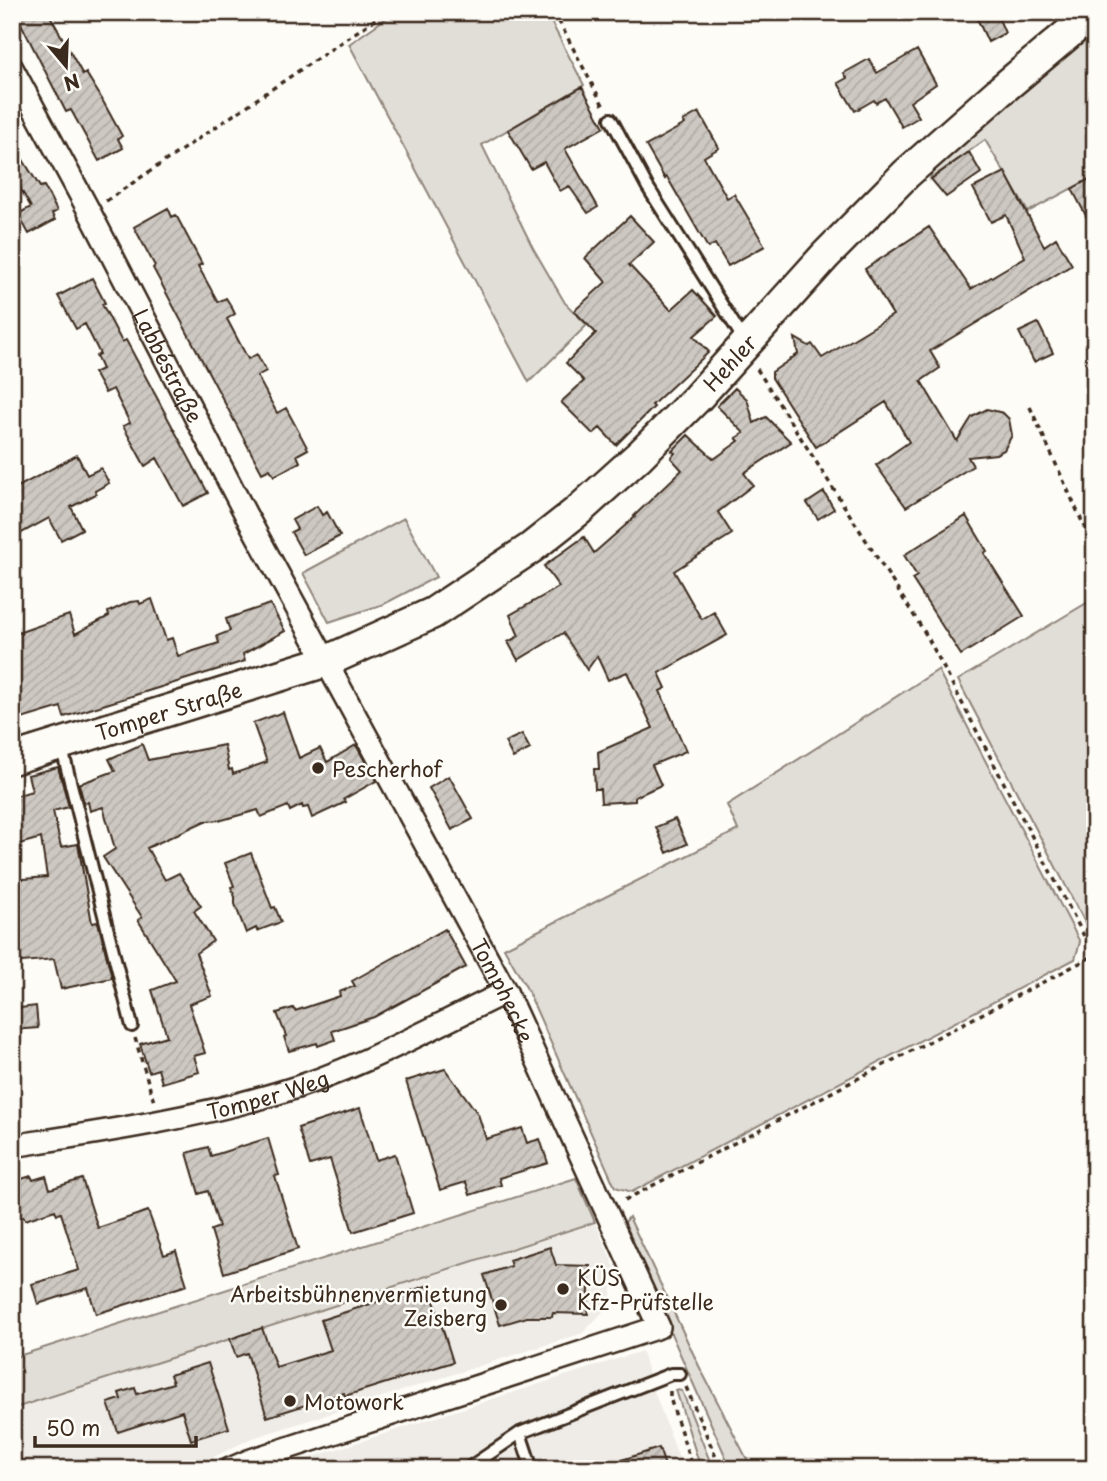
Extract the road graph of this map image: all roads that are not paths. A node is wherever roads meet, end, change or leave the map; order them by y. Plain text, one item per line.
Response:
1 (1094, 12) edge
2 (12, 68) edge
3 (611, 119) road end
4 (743, 350) junction
5 (327, 662) junction
6 (61, 745) junction
7 (12, 759) edge
8 (506, 992) junction
9 (132, 1026) road end
10 (12, 1146) edge
11 (676, 1374) road end
12 (520, 1433) junction
13 (230, 1469) edge
14 (467, 1469) edge
15 (532, 1469) edge

1 - 4 main road, Hehler
2 - 5 street, Labbéstraße
3 - 4 lane
4 - 5 main road, Hehler
5 - 6 main road, Tomper Straße
5 - 8 street, Tomphecke
6 - 7 main road, Tomper Straße
6 - 9 lane
8 - 10 street, Tomper Weg
8 - 13 street, Tomphecke
11 - 12 lane
12 - 14 lane
12 - 15 lane

